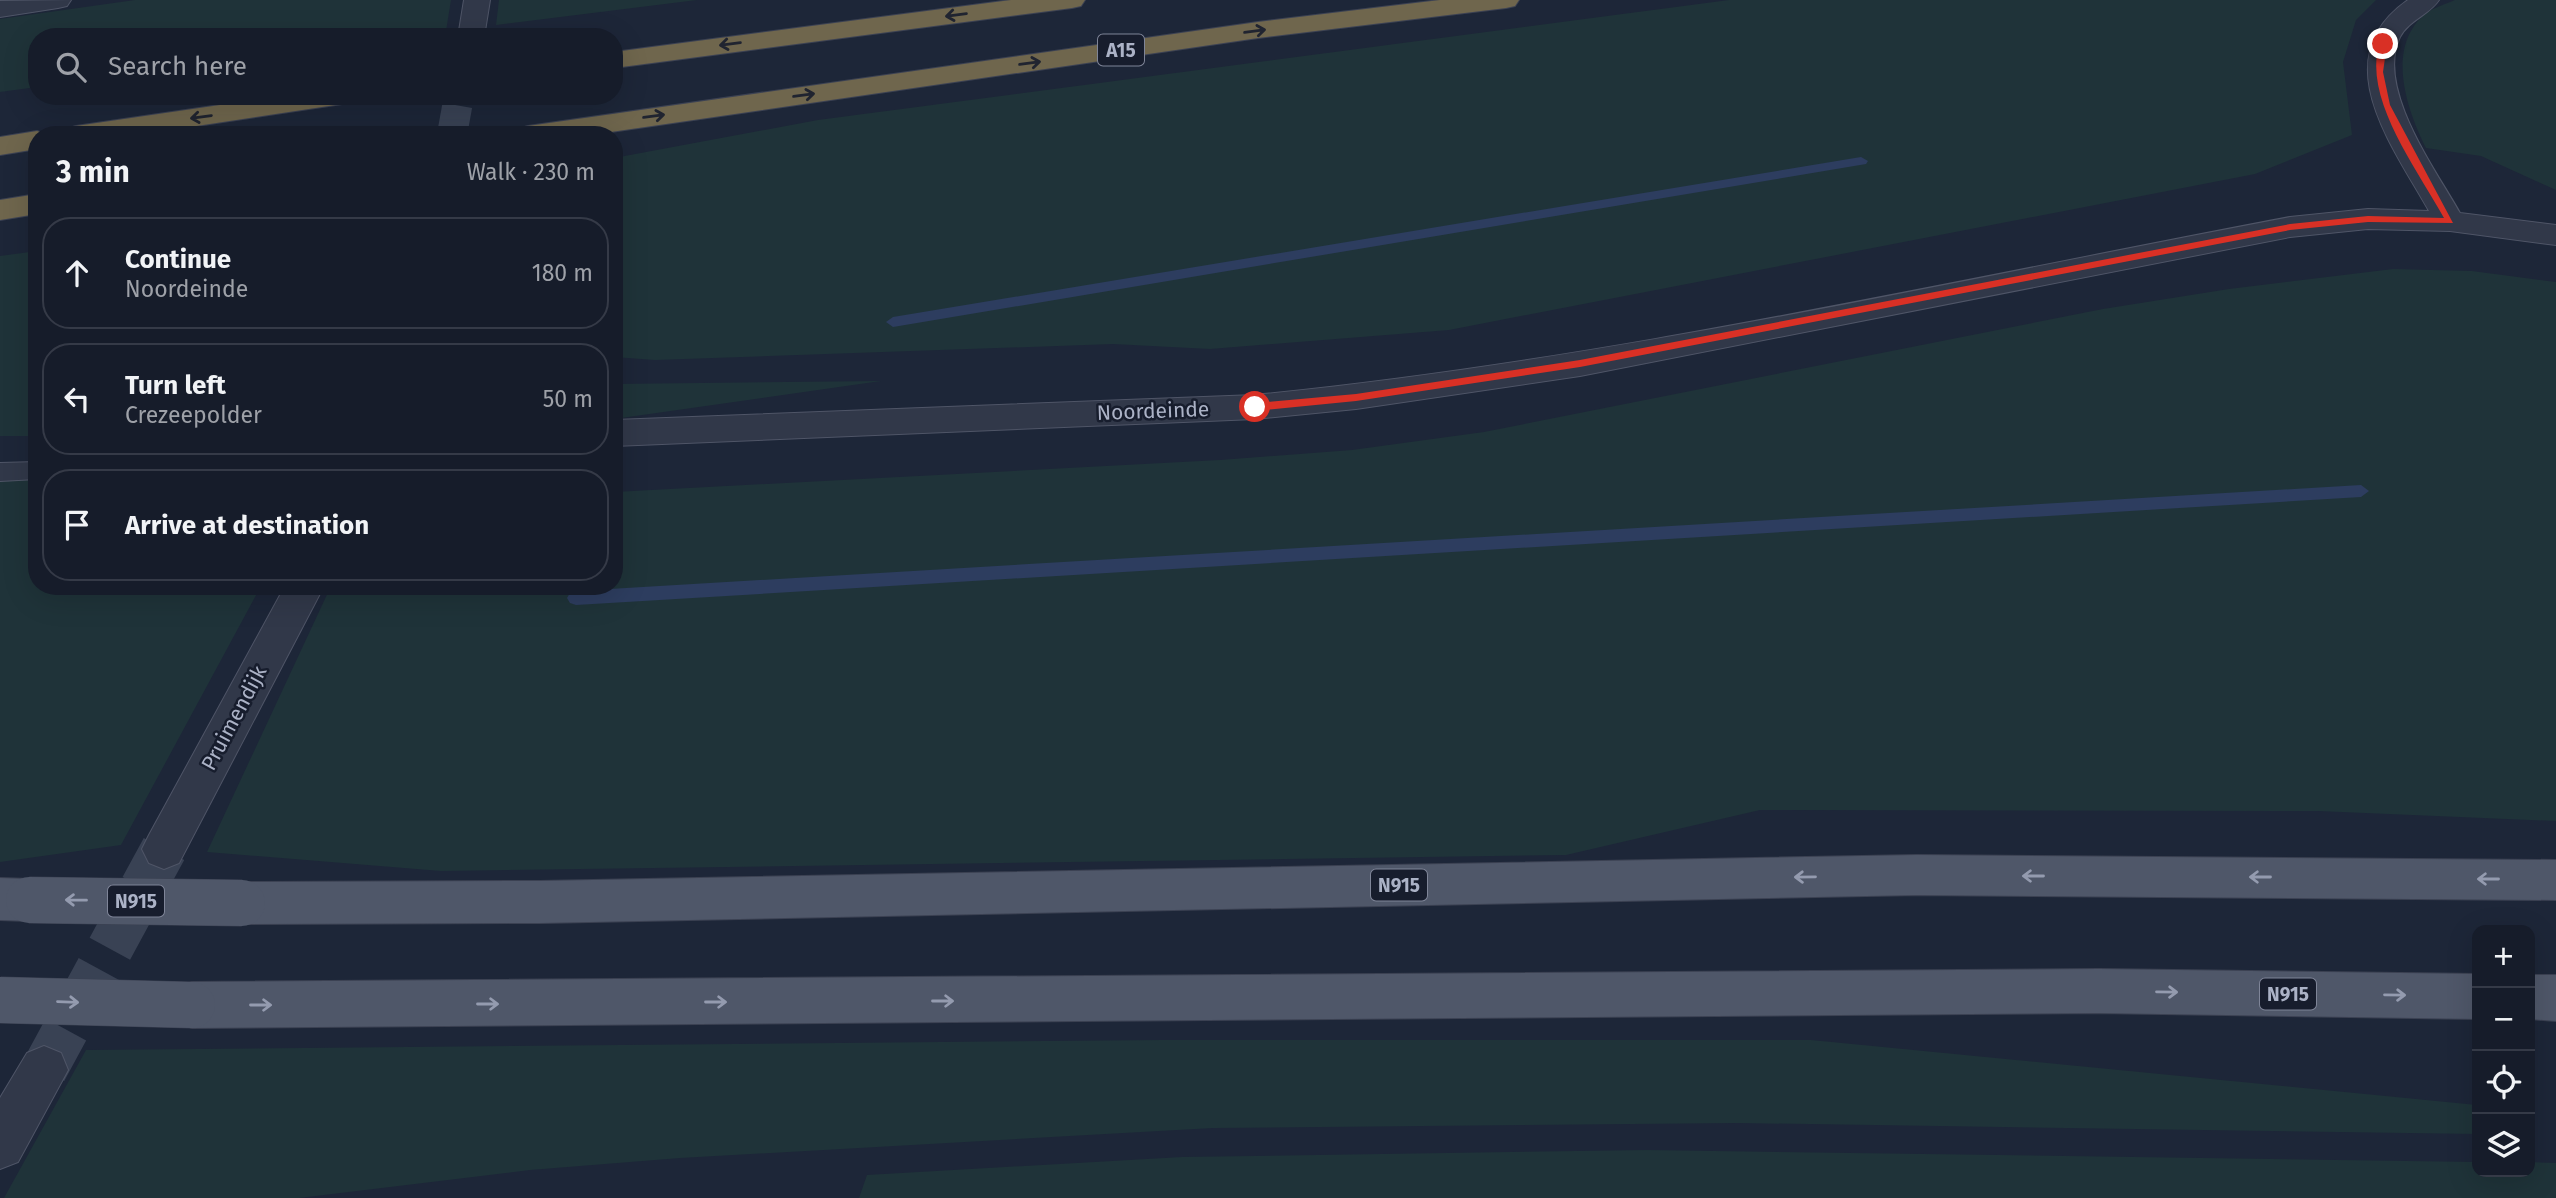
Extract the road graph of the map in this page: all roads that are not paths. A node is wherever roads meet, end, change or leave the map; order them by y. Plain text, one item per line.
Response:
1 (58, 0) edge
2 (478, 0) edge
3 (1072, 0) edge
4 (1506, 0) edge
5 (2426, 0) edge
6 (0, 9) edge
7 (473, 28) edge
8 (623, 59) edge
9 (281, 105) edge
10 (137, 126) edge
11 (589, 126) edge
12 (28, 141) edge
13 (0, 146) edge
14 (28, 206) edge
15 (0, 210) edge
16 (2450, 221) junction
17 (2556, 236) edge
18 (623, 433) edge
19 (28, 470) edge
20 (0, 472) edge
21 (300, 595) edge
22 (164, 849) tunnel mouth
23 (2556, 880) edge
24 (15, 899) edge
25 (2472, 997) edge
26 (2535, 998) edge
27 (2556, 998) edge
28 (0, 1000) edge
29 (44, 1070) tunnel mouth
30 (0, 1143) edge

1 - 6 street
2 - 7 street
3 -> 8 highway
11 -> 4 highway, A15
5 - 16 street
9 -> 10 highway
12 - 13 highway
14 - 15 highway
16 - 17 street, Noordeinde
16 - 18 street, Noordeinde
19 - 20 lane
21 - 22 street, Pruimendijk
23 -> 24 main road, N915, bridge
28 -> 25 main road, N915, bridge
26 - 27 main road
29 - 30 street

